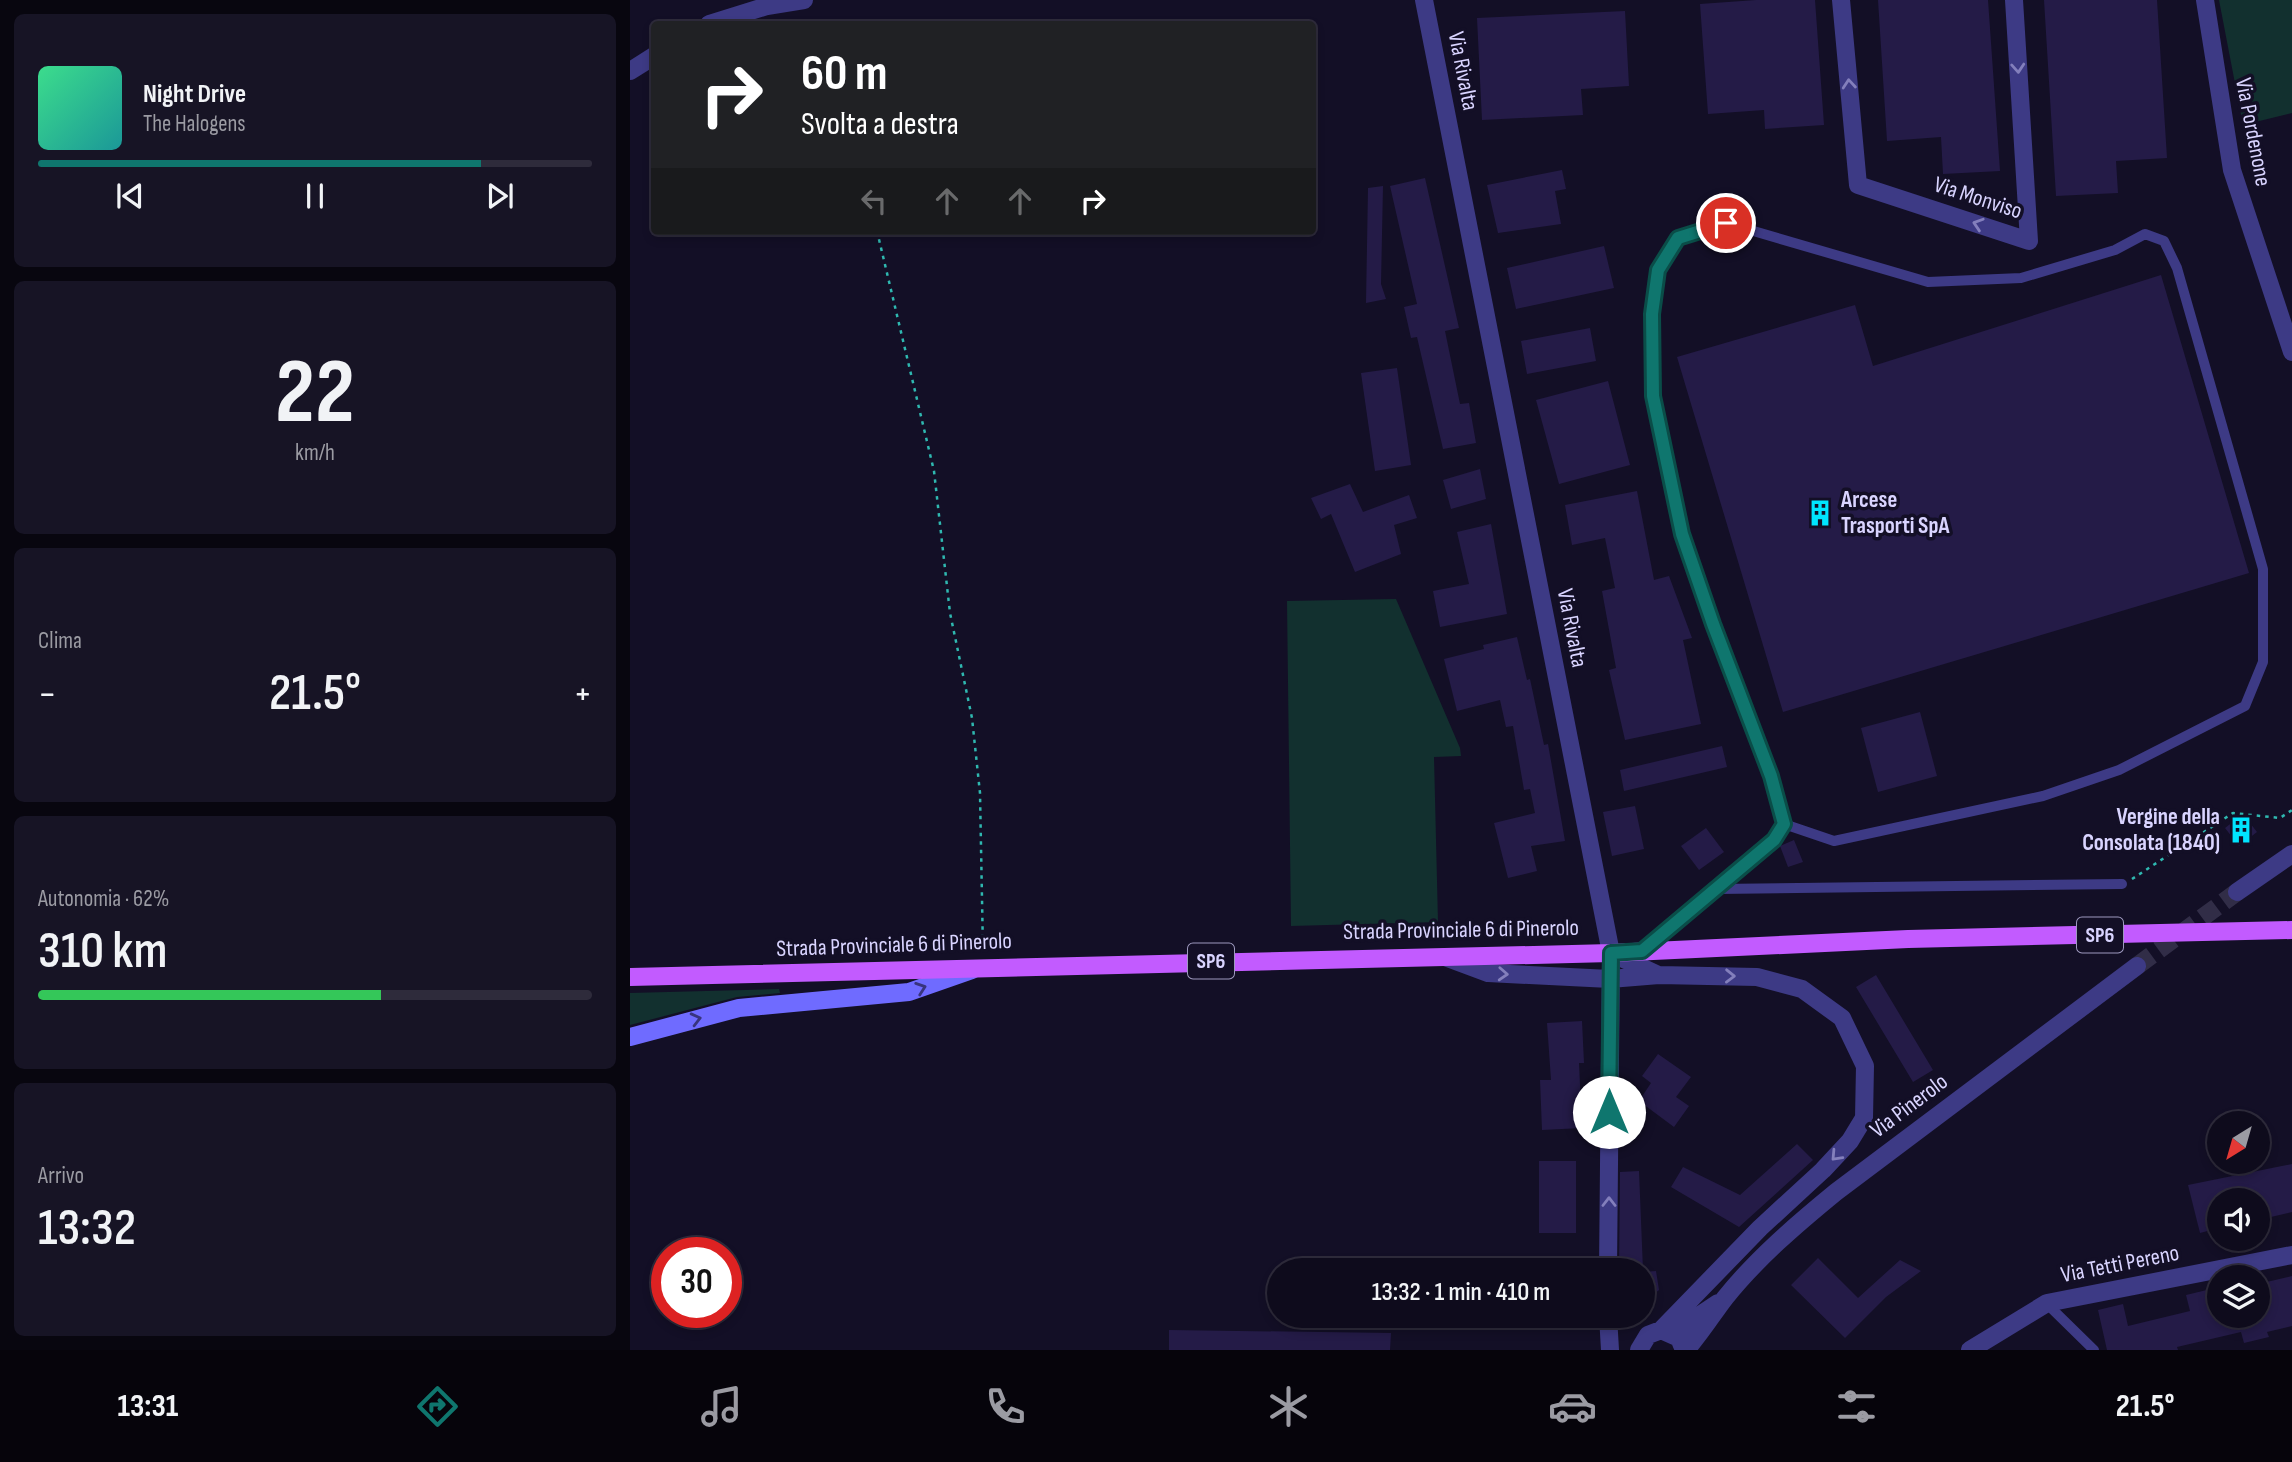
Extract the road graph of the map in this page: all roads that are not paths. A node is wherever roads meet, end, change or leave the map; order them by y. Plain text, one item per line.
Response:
1 (804, 0) edge
2 (1424, 0) edge
3 (1842, 0) edge
4 (2014, 0) edge
5 (2205, 0) edge
6 (718, 21) edge
7 (651, 58) edge
8 (630, 71) edge
9 (2292, 352) edge
10 (1784, 824) junction
11 (2292, 853) edge
12 (2122, 884) road end
13 (1717, 889) junction
14 (2237, 892) tunnel mouth
15 (2292, 930) edge
16 (1642, 951) junction
17 (1611, 953) junction
18 (1438, 955) junction
19 (2137, 966) tunnel mouth
20 (983, 967) junction
21 (1659, 975) junction
22 (630, 977) edge
23 (1610, 979) junction
24 (630, 1037) edge
25 (2292, 1255) edge
26 (1608, 1258) edge
27 (1724, 1299) junction
28 (2047, 1303) junction
29 (1609, 1328) edge
30 (1667, 1332) junction
31 (1634, 1349) edge
32 (1610, 1350) edge
33 (1685, 1350) edge
34 (1970, 1350) edge
35 (2094, 1350) edge

1 - 6 street
2 - 17 street, Via Rivalta
4 -> 3 street, Via Monviso
5 - 9 street, Via Pordenone
7 - 8 street
10 - 10 lane
10 - 13 lane
11 - 14 street
12 - 13 lane
13 - 16 lane
15 - 16 main road, Strada Provinciale 6 di Pinerolo / SP6
16 - 17 main road, Strada Provinciale 6 di Pinerolo / SP6
17 - 18 main road, Strada Provinciale 6 di Pinerolo / SP6
17 - 21 street
17 - 23 street, Via Rivalta
18 - 20 main road, Strada Provinciale 6 di Pinerolo / SP6
18 -> 23 street
19 - 27 street, Via Pinerolo
20 - 22 main road, Strada Provinciale 6 di Pinerolo / SP6
24 -> 20 main road
21 - 23 street
21 -> 30 street
26 -> 23 street, Via Rivalta
25 - 28 street, Via Tetti Pereno
27 - 30 street, Via Pinerolo
27 - 33 street, Via Pinerolo
28 - 34 street, Via Tetti Pereno
28 - 35 lane
29 - 32 street
30 - 31 street
30 - 33 street

